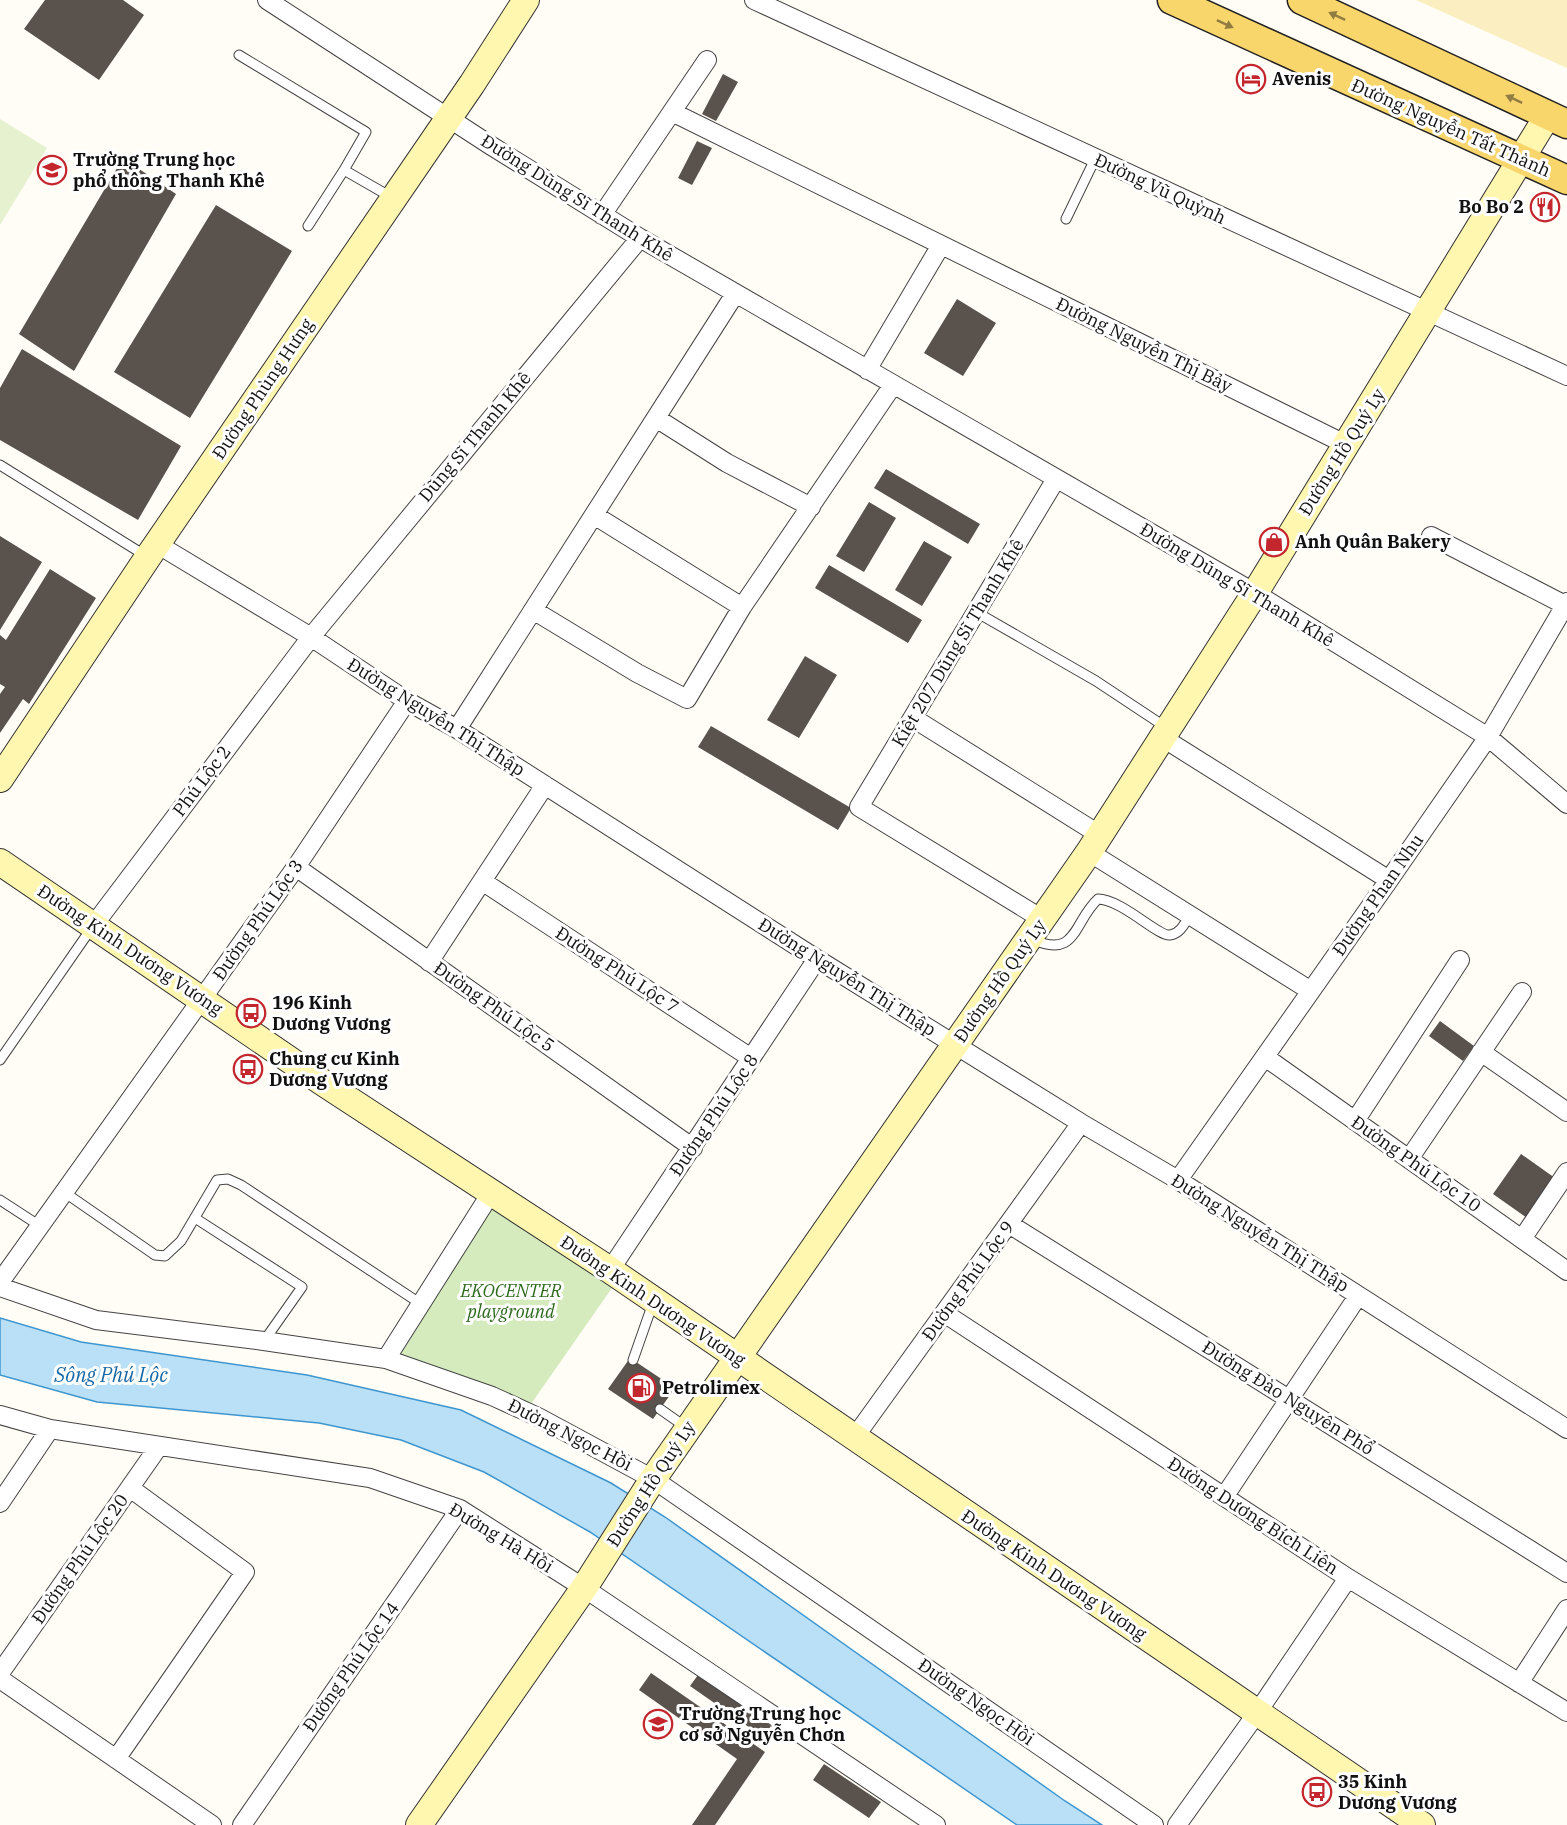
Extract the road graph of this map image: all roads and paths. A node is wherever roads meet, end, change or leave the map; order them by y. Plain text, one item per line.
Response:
1 (267, 0) edge
2 (526, 0) edge
3 (754, 0) edge
4 (1172, 0) edge
5 (1302, 0) edge
6 (239, 55) dead end
7 (707, 60) dead end
8 (672, 112) junction
9 (448, 118) junction
10 (1557, 119) edge
11 (1095, 159) junction
12 (1521, 160) junction
13 (344, 170) junction
14 (1567, 180) edge
15 (393, 198) junction
16 (602, 215) junction
17 (1066, 219) dead end
18 (308, 226) dead end
19 (640, 238) junction
20 (941, 245) junction
21 (735, 294) junction
22 (1428, 312) junction
23 (867, 370) junction
24 (1567, 376) edge
25 (893, 386) junction
26 (656, 418) junction
27 (1347, 445) junction
28 (0, 465) edge
29 (1056, 479) junction
30 (811, 507) junction
31 (594, 515) junction
32 (1431, 536) dead end
33 (152, 551) junction
34 (1255, 593) junction
35 (1566, 604) edge
36 (742, 607) junction
37 (533, 610) junction
38 (976, 612) junction
39 (310, 637) junction
40 (407, 701) junction
41 (913, 717) junction
42 (457, 729) junction
43 (1166, 733) junction
44 (1488, 737) junction
45 (0, 779) edge
46 (545, 785) junction
47 (1567, 804) edge
48 (1095, 844) junction
49 (0, 862) edge
50 (296, 867) junction
51 (1389, 880) junction
52 (482, 881) junction
53 (1190, 915) junction
54 (93, 926) junction
55 (1036, 928) junction
56 (817, 959) junction
57 (1460, 960) dead end
58 (429, 962) junction
59 (1311, 991) junction
60 (1522, 992) dead end
61 (201, 1000) junction
62 (955, 1045) junction
63 (1481, 1052) junction
64 (1265, 1057) junction
65 (752, 1058) junction
66 (0, 1060) edge
67 (1567, 1112) edge
68 (1355, 1121) junction
69 (1082, 1124) junction
70 (693, 1148) junction
71 (1409, 1159) junction
72 (1567, 1172) edge
73 (1178, 1180) junction
74 (64, 1192) junction
75 (491, 1193) junction
76 (0, 1200) edge
77 (195, 1218) junction
78 (1009, 1224) junction
79 (40, 1226) junction
80 (1522, 1239) junction
81 (610, 1270) junction
82 (1567, 1271) edge
83 (0, 1282) edge
84 (0, 1287) edge
85 (1358, 1296) junction
86 (654, 1301) junction
87 (421, 1304) junction
88 (944, 1313) junction
89 (264, 1341) junction
90 (736, 1358) junction
91 (386, 1359) junction
92 (633, 1360) dead end
93 (1290, 1399) junction
94 (660, 1409) dead end
95 (0, 1415) edge
96 (688, 1428) junction
97 (50, 1429) junction
98 (1567, 1430) edge
99 (854, 1438) junction
100 (159, 1446) junction
101 (648, 1486) junction
102 (130, 1488) junction
103 (1224, 1497) junction
104 (0, 1503) edge
105 (460, 1509) junction
106 (1567, 1573) edge
107 (1348, 1578) junction
108 (584, 1588) junction
109 (1567, 1609) edge
110 (0, 1672) edge
111 (0, 1679) edge
112 (1519, 1683) junction
113 (1567, 1712) edge
114 (1257, 1713) junction
115 (116, 1759) junction
116 (427, 1822) edge
117 (212, 1825) edge
118 (242, 1825) edge
119 (936, 1825) edge
120 (1154, 1825) edge
121 (1177, 1825) edge
122 (1422, 1825) edge

1 - 9 street, Đường Dũng Sĩ Thanh Khê
2 - 9 street, Đường Phùng Hưng
3 - 11 street, Đường Vũ Quỳnh
4 -> 12 main road, Đường Nguyễn Tất Thành
10 -> 5 main road
6 - 13 lane
7 - 8 street
8 - 16 street
8 - 20 street, Đường Nguyễn Thị Bảy
9 - 15 street, Đường Phùng Hưng
9 - 16 street, Đường Dũng Sĩ Thanh Khê
10 - 12 street, Đường Hồ Quý Ly
11 - 17 lane
11 - 22 street, Đường Vũ Quỳnh
12 - 14 main road, Đường Nguyễn Tất Thành
12 - 22 street, Đường Hồ Quý Ly
13 - 15 lane
13 - 18 lane
15 - 33 street, Đường Phùng Hưng
16 - 19 street, Đường Dũng Sĩ Thanh Khê
19 - 21 street, Đường Dũng Sĩ Thanh Khê
19 - 39 street, Dũng Sĩ Thanh Khê
20 - 23 street
20 - 27 street, Đường Nguyễn Thị Bảy
21 - 23 street, Đường Dũng Sĩ Thanh Khê
21 - 26 street
22 - 24 street, Đường Vũ Quỳnh
22 - 27 street, Đường Hồ Quý Ly
23 - 25 street, Đường Dũng Sĩ Thanh Khê
25 - 29 street, Đường Dũng Sĩ Thanh Khê
25 - 30 street
26 - 30 street
26 - 31 street
27 - 34 street, Đường Hồ Quý Ly
28 - 33 lane
29 - 34 street, Đường Dũng Sĩ Thanh Khê
29 - 38 street, Kiệt 207 Dũng Sĩ Thanh Khê
30 - 36 street
31 - 36 street
31 - 37 street
32 - 35 street
33 - 39 street, Đường Nguyễn Thị Thập
33 - 45 street, Đường Phùng Hưng
34 - 43 street, Đường Hồ Quý Ly
34 - 44 street, Đường Dũng Sĩ Thanh Khê
35 - 44 street, Đường Phan Nhu
36 - 37 street
37 - 42 street
38 - 41 street, Kiệt 207 Dũng Sĩ Thanh Khê
38 - 43 lane
39 - 40 street, Đường Nguyễn Thị Thập
39 - 54 street, Phú Lộc 2
40 - 42 street, Đường Nguyễn Thị Thập
40 - 50 street, Đường Phú Lộc 3
41 - 48 street
41 - 55 street, Kiệt 207 Dũng Sĩ Thanh Khê
42 - 46 street, Đường Nguyễn Thị Thập
43 - 48 street, Đường Hồ Quý Ly
43 - 51 street
44 - 47 street, Đường Dũng Sĩ Thanh Khê
44 - 51 street, Đường Phan Nhu
46 - 52 street
46 - 56 street, Đường Nguyễn Thị Thập
48 - 53 street
48 - 55 street, Đường Hồ Quý Ly
49 - 54 street, Đường Kinh Dương Vương
50 - 58 street, Đường Phú Lộc 5
50 - 61 street, Đường Phú Lộc 3
51 - 59 street, Đường Phan Nhu
52 - 58 street
52 - 65 street, Đường Phú Lộc 7
53 - 55 lane
53 - 59 street
54 - 61 street, Đường Kinh Dương Vương
54 - 66 lane
55 - 62 street, Đường Hồ Quý Ly
56 - 62 street, Đường Nguyễn Thị Thập
56 - 65 street, Đường Phú Lộc 8
57 - 68 street
58 - 70 street, Đường Phú Lộc 5
59 - 64 street, Đường Phan Nhu
60 - 63 street
61 - 74 street, Đường Phú Lộc 3
61 - 75 street, Đường Kinh Dương Vương
62 - 69 street, Đường Nguyễn Thị Thập
62 - 90 street, Đường Hồ Quý Ly
63 - 67 street
63 - 71 street
64 - 68 street, Đường Phú Lộc 10
64 - 73 street, Đường Phan Nhu
65 - 70 street, Đường Phú Lộc 8
68 - 71 street, Đường Phú Lộc 10
69 - 73 street, Đường Nguyễn Thị Thập
69 - 78 street, Đường Phú Lộc 9
70 - 81 street, Đường Phú Lộc 8
71 - 80 street, Đường Phú Lộc 10
72 - 80 street
73 - 85 street, Đường Nguyễn Thị Thập
74 - 77 lane
74 - 79 street, Đường Phú Lộc 3
75 - 81 street, Đường Kinh Dương Vương
75 - 87 street
76 - 79 lane
77 - 87 lane
77 - 89 lane
78 - 88 street, Đường Phú Lộc 9
78 - 93 street, Đường Đào Nguyên Phổ
79 - 83 street, Đường Phú Lộc 3
80 - 82 street, Đường Phú Lộc 10
81 - 86 street, Đường Kinh Dương Vương
84 - 89 street, Đường Ngọc Hồi
85 - 93 street
85 - 98 street, Đường Nguyễn Thị Thập
86 - 90 street, Đường Kinh Dương Vương
86 - 92 lane
87 - 91 street
88 - 99 street, Đường Phú Lộc 9
88 - 103 street, Đường Dương Bích Liên
89 - 91 street, Đường Ngọc Hồi
90 - 96 street, Đường Hồ Quý Ly
90 - 99 street, Đường Kinh Dương Vương
91 - 101 street, Đường Ngọc Hồi
93 - 103 street
93 - 106 street, Đường Đào Nguyên Phổ
94 - 96 lane
95 - 97 street, Đường Hà Hồi
96 - 101 street, Đường Hồ Quý Ly
97 - 100 street, Đường Hà Hồi
97 - 104 street
99 - 114 street, Đường Kinh Dương Vương
100 - 102 street, Đường Phú Lộc 20
100 - 105 street, Đường Hà Hồi
101 - 108 street, Đường Hồ Quý Ly
101 - 120 street, Đường Ngọc Hồi
102 - 110 street, Đường Phú Lộc 20
102 - 115 street
103 - 107 street, Đường Dương Bích Liên
105 - 108 street, Đường Hà Hồi
105 - 118 street, Đường Phú Lộc 14
107 - 112 street, Đường Dương Bích Liên
107 - 114 street
108 - 116 street, Đường Hồ Quý Ly
108 - 119 street, Đường Hà Hồi
109 - 112 street
111 - 115 street
112 - 113 street, Đường Dương Bích Liên
114 - 121 street
114 - 122 street, Đường Kinh Dương Vương
115 - 117 street

